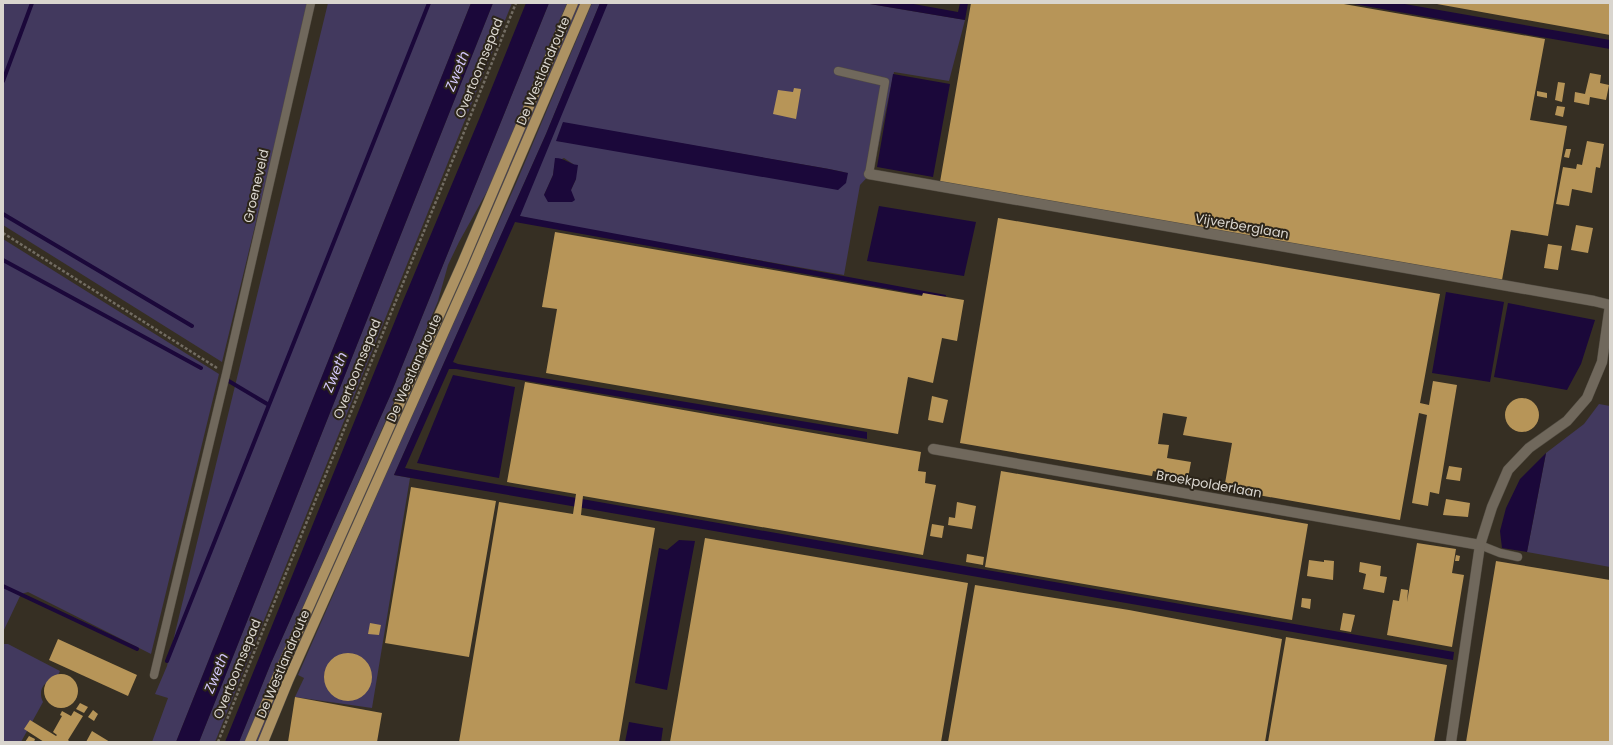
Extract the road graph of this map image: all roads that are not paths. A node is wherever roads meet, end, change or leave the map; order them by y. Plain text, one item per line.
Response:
1 (311, 3) edge
2 (573, 3) edge
3 (586, 3) edge
4 (838, 71) dead end
5 (869, 174) joint
6 (1610, 305) edge
7 (932, 449) dead end
8 (1480, 545) junction
9 (1518, 557) dead end
10 (154, 675) dead end
11 (250, 742) edge
12 (263, 742) edge
13 (1451, 742) edge

1 - 10 lane, Groeneveld
2 - 11 main road, De Westlandroute
3 - 12 main road, De Westlandroute
4 - 5 lane
5 - 6 street, Vijverberglaan
6 - 8 street
7 - 8 street, Broekpolderlaan
8 - 9 lane
8 - 13 street

